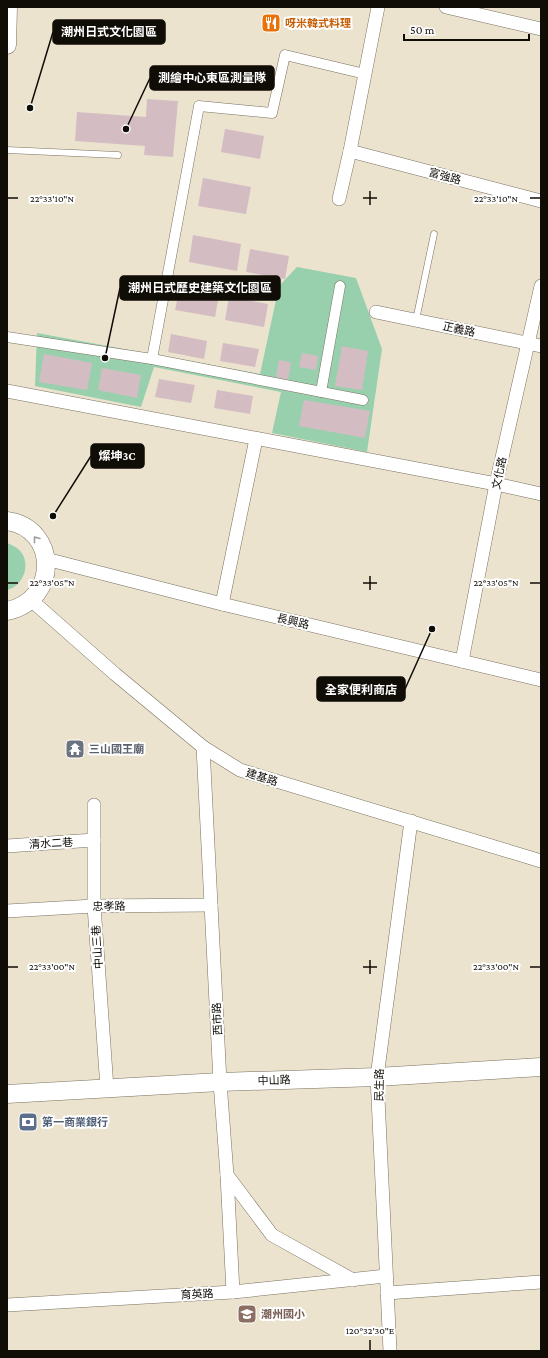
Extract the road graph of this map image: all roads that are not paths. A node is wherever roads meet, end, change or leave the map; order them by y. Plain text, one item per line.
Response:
1 (8, 7) edge
2 (378, 7) edge
3 (446, 7) edge
4 (541, 29) edge
5 (7, 45) edge
6 (365, 74) junction
7 (7, 150) edge
8 (350, 151) junction
9 (118, 155) dead end
10 (339, 199) dead end
11 (541, 201) edge
12 (434, 234) dead end
13 (340, 286) dead end
14 (541, 286) edge
15 (376, 312) dead end
16 (416, 320) junction
17 (7, 337) edge
18 (535, 345) edge
19 (152, 359) junction
20 (7, 391) edge
21 (322, 392) junction
22 (363, 400) dead end
23 (256, 438) junction
24 (496, 484) junction
25 (541, 494) edge
26 (7, 521) edge
27 (46, 559) junction
28 (31, 600) junction
29 (222, 604) junction
30 (7, 612) edge
31 (462, 661) junction
32 (541, 680) edge
33 (203, 747) junction
34 (94, 805) dead end
35 (411, 821) junction
36 (94, 840) junction
37 (7, 846) edge
38 (541, 861) edge
39 (211, 905) junction
40 (94, 906) junction
41 (7, 911) edge
42 (541, 1067) edge
43 (378, 1077) junction
44 (220, 1082) junction
45 (107, 1088) junction
46 (7, 1094) edge
47 (227, 1175) junction
48 (386, 1276) junction
49 (353, 1280) junction
50 (541, 1282) edge
51 (233, 1292) junction
52 (387, 1293) junction
53 (7, 1305) edge
54 (390, 1351) edge

1 - 5 main road
2 - 6 street
3 - 4 street
6 - 8 street
6 - 19 street
7 - 9 lane
8 - 10 street
8 - 11 street, 富強路
12 - 16 lane
13 - 21 street
14 - 18 street, 文化路
15 - 16 street, 正義路
16 - 18 street, 正義路
17 - 19 street
18 - 24 street, 文化路
19 - 21 street
20 - 23 street
21 - 22 street
23 - 24 street
23 - 29 street
24 - 25 street
24 - 31 street, 文化路
27 -> 26 main road
27 - 28 main road
27 - 29 street, 長興路
28 - 30 main road
28 - 33 street, 建基路
29 - 31 street, 長興路
31 - 32 street, 長興路
33 - 35 street, 建基路
33 - 39 street, 西市路
34 - 36 street, 中山三巷
35 - 38 street, 建基路
35 - 43 street, 民生路
36 - 37 street, 清水二巷
36 - 40 street, 中山三巷
39 - 40 street, 忠孝路
39 - 44 street, 西市路
40 - 41 street, 忠孝路
40 - 45 street, 中山三巷
42 - 43 main road, 中山路
43 - 44 main road, 中山路
43 - 48 street, 民生路
44 - 45 main road, 中山路
44 - 47 street, 西市路
45 - 46 main road, 中山路
47 - 49 street
47 - 51 street, 西市路
48 - 49 street, 育英路
48 - 52 street, 民生路
49 - 51 street, 育英路
50 - 52 street
51 - 53 street, 育英路
52 - 54 street, 民生路

